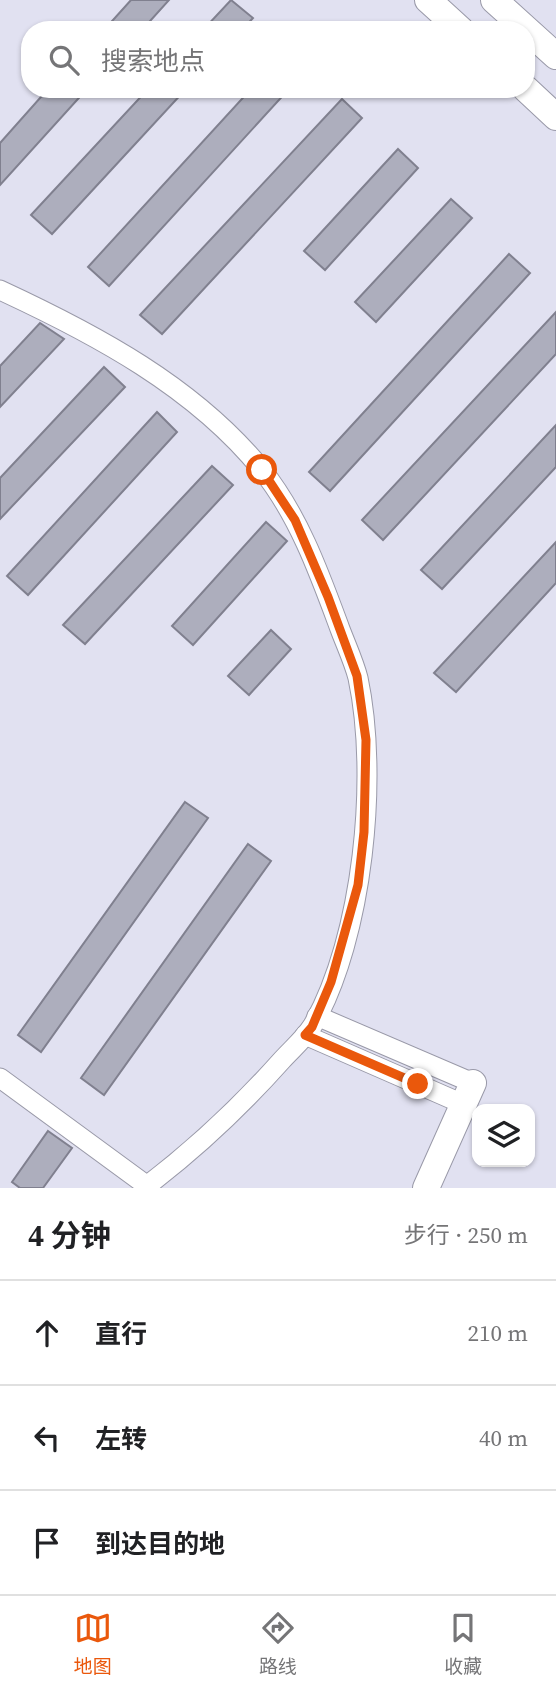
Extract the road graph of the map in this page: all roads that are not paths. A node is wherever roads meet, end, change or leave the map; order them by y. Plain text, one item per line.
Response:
1 (428, 0) edge
2 (494, 0) edge
3 (451, 21) edge
4 (517, 21) edge
5 (535, 37) edge
6 (556, 56) edge
7 (535, 97) edge
8 (556, 117) edge
9 (0, 290) edge
10 (317, 1016) junction
11 (305, 1035) junction
12 (0, 1078) edge
13 (468, 1093) junction
14 (147, 1187) edge
15 (426, 1188) edge

1 - 3 main road
2 - 4 main road
5 - 6 main road
7 - 8 main road
9 - 10 street
10 - 11 street
10 - 13 street
11 - 13 street
11 - 14 street
12 - 14 street
13 - 15 main road

